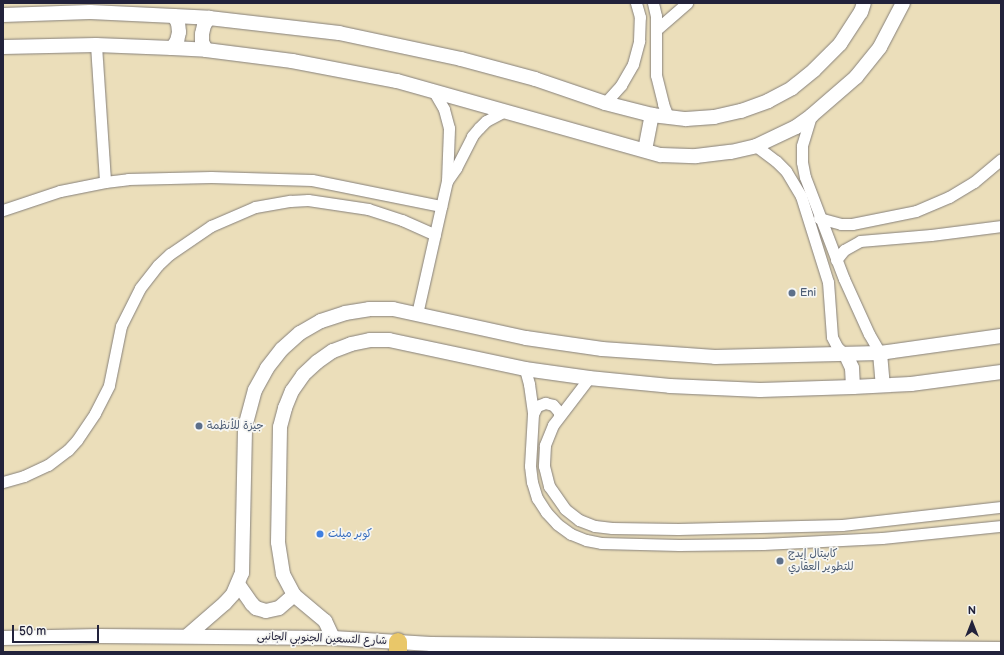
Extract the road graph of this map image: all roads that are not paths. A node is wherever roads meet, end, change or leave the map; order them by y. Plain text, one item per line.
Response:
1 (636, 3) edge
2 (653, 3) edge
3 (687, 3) edge
4 (864, 3) edge
5 (903, 3) edge
6 (3, 15) edge
7 (174, 16) junction
8 (209, 18) junction
9 (656, 29) junction
10 (96, 45) junction
11 (3, 47) edge
12 (172, 48) junction
13 (206, 50) junction
14 (434, 92) junction
15 (605, 103) junction
16 (505, 111) junction
17 (652, 115) junction
18 (811, 116) junction
19 (668, 117) junction
20 (756, 146) junction
21 (645, 150) junction
22 (1001, 159) edge
23 (447, 181) junction
24 (105, 182) junction
25 (441, 206) junction
26 (3, 210) edge
27 (819, 218) junction
28 (1001, 226) edge
29 (435, 235) junction
30 (836, 260) junction
31 (417, 314) junction
32 (1001, 336) edge
33 (880, 353) junction
34 (846, 355) junction
35 (525, 369) junction
36 (1001, 372) edge
37 (589, 378) junction
38 (883, 385) junction
39 (853, 387) junction
40 (532, 414) junction
41 (559, 416) junction
42 (3, 482) edge
43 (1001, 507) edge
44 (881, 522) junction
45 (1001, 526) edge
46 (882, 538) junction
47 (238, 584) junction
48 (294, 595) junction
49 (187, 636) junction
50 (3, 638) edge
51 (334, 638) junction
52 (398, 647) edge
53 (1001, 649) edge

1 - 15 street
2 - 9 street
3 - 9 street
4 - 19 street
5 - 18 street
6 - 7 street
7 - 8 street
7 - 12 street
8 - 13 street
8 - 15 street
9 - 19 street
10 - 11 street
10 - 12 street
10 - 24 street
12 - 13 street
13 - 14 street
14 - 16 street
14 - 23 street
15 - 17 street
16 - 21 street
16 - 23 street
17 - 19 street
17 - 21 street
18 - 20 street
18 - 27 street
20 - 21 street
20 - 34 street
22 - 27 street
23 - 25 street
24 - 25 street
24 - 26 street
25 - 29 street
27 - 30 street
28 - 30 street
29 - 31 street
29 - 42 street
30 - 33 street
31 - 34 street
31 - 47 street
32 - 33 street
33 - 34 street
33 - 38 street
34 - 39 street
35 - 37 street
35 - 40 street
35 - 48 street
36 - 38 street
37 - 39 street
37 - 41 street
38 - 39 street
40 - 41 street
40 - 46 street
41 - 44 street
43 - 44 street
44 - 46 street
45 - 46 street
47 - 48 street
47 - 49 street
48 - 51 street
49 - 50 street, شارع التسعين الجنوبي الجانبى
49 - 51 street, شارع التسعين الجنوبي الجانبى
51 - 52 street, شارع التسعين الجنوبي الجانبى
52 - 53 street, شارع التسعين الجنوبي الجانبى

